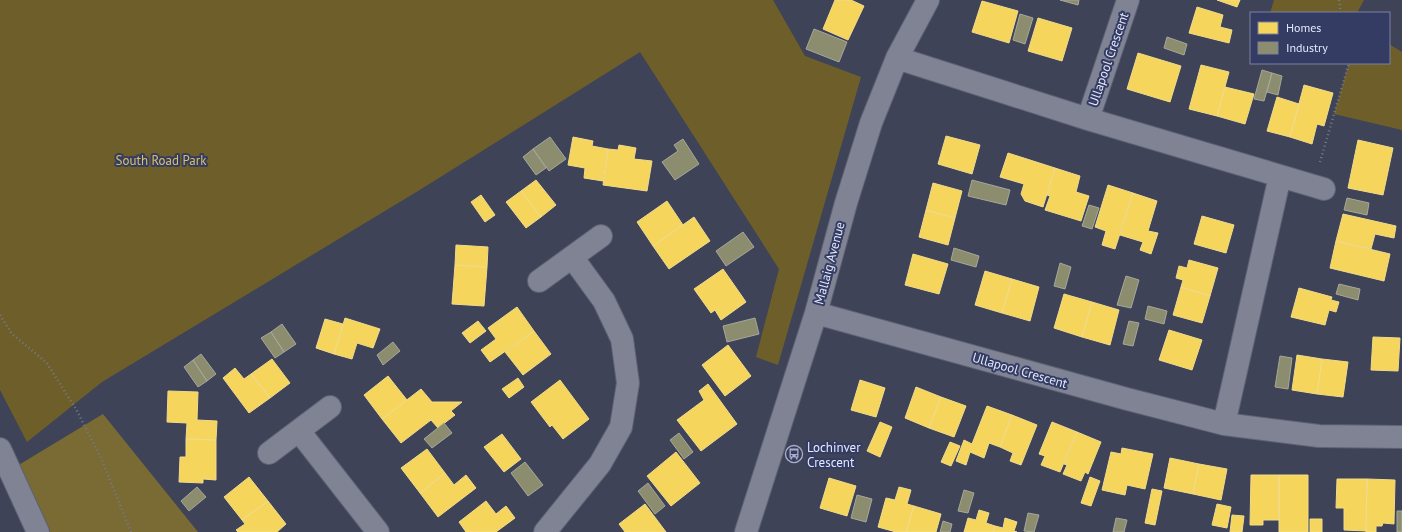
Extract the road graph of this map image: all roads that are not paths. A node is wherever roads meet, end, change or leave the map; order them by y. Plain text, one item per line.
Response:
1 (928, 0) edge
2 (1128, 0) edge
3 (897, 58) junction
4 (1088, 119) junction
5 (1280, 176) junction
6 (1319, 187) road end
7 (601, 236) dead end
8 (572, 257) junction
9 (539, 281) dead end
10 (816, 313) junction
11 (330, 407) dead end
12 (1224, 424) junction
13 (299, 431) junction
14 (1402, 437) edge
15 (0, 449) edge
16 (269, 453) dead end
17 (753, 530) edge
18 (38, 532) edge
19 (378, 532) edge
20 (545, 532) edge

1 - 3 street, Mallaig Avenue
2 - 4 street, Ullapool Crescent
3 - 4 street, Ullapool Crescent
3 - 10 street, Mallaig Avenue
4 - 5 street, Ullapool Crescent
5 - 6 street, Ullapool Crescent
5 - 12 street
7 - 8 street
8 - 9 street
8 - 20 street
10 - 12 street, Ullapool Crescent
10 - 17 street, Mallaig Avenue
11 - 13 street
12 - 14 street, Ullapool Crescent
13 - 16 street
13 - 19 street
15 - 18 street

